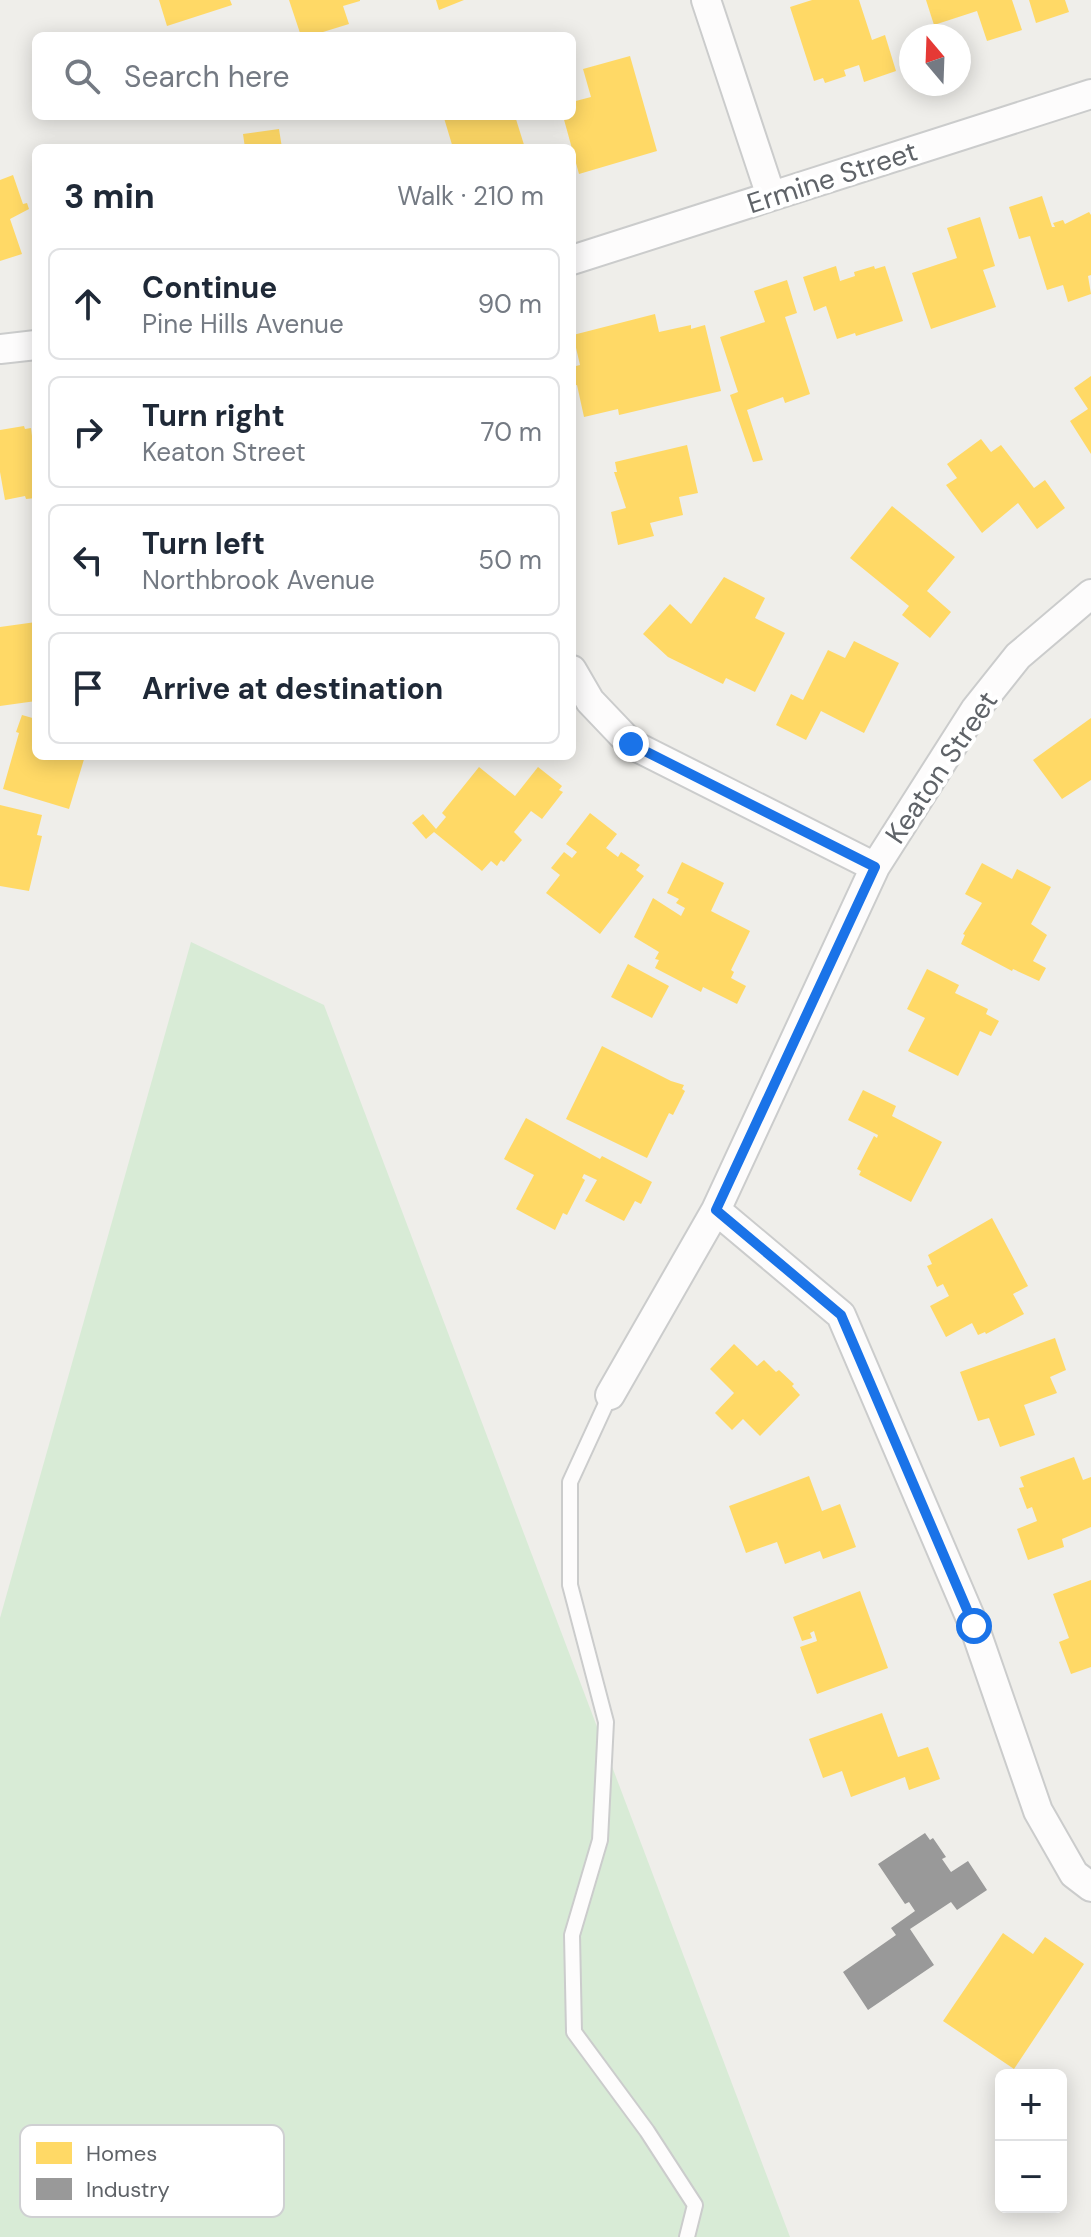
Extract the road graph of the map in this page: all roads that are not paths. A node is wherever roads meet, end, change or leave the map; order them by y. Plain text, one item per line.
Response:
1 (706, 0) edge
2 (1091, 94) edge
3 (771, 196) junction
4 (576, 259) edge
5 (32, 345) edge
6 (0, 349) edge
7 (1090, 596) edge
8 (576, 677) edge
9 (875, 867) junction
10 (716, 1210) junction
11 (610, 1395) joint
12 (1091, 1887) edge
13 (687, 2237) edge

1 - 3 street
2 - 3 street, Ermine Street
3 - 4 street, Ermine Street
5 - 6 street
7 - 9 street, Keaton Street
8 - 9 street
9 - 10 street, Keaton Street
10 - 11 street, Keaton Street
10 - 12 street
11 - 13 lane

